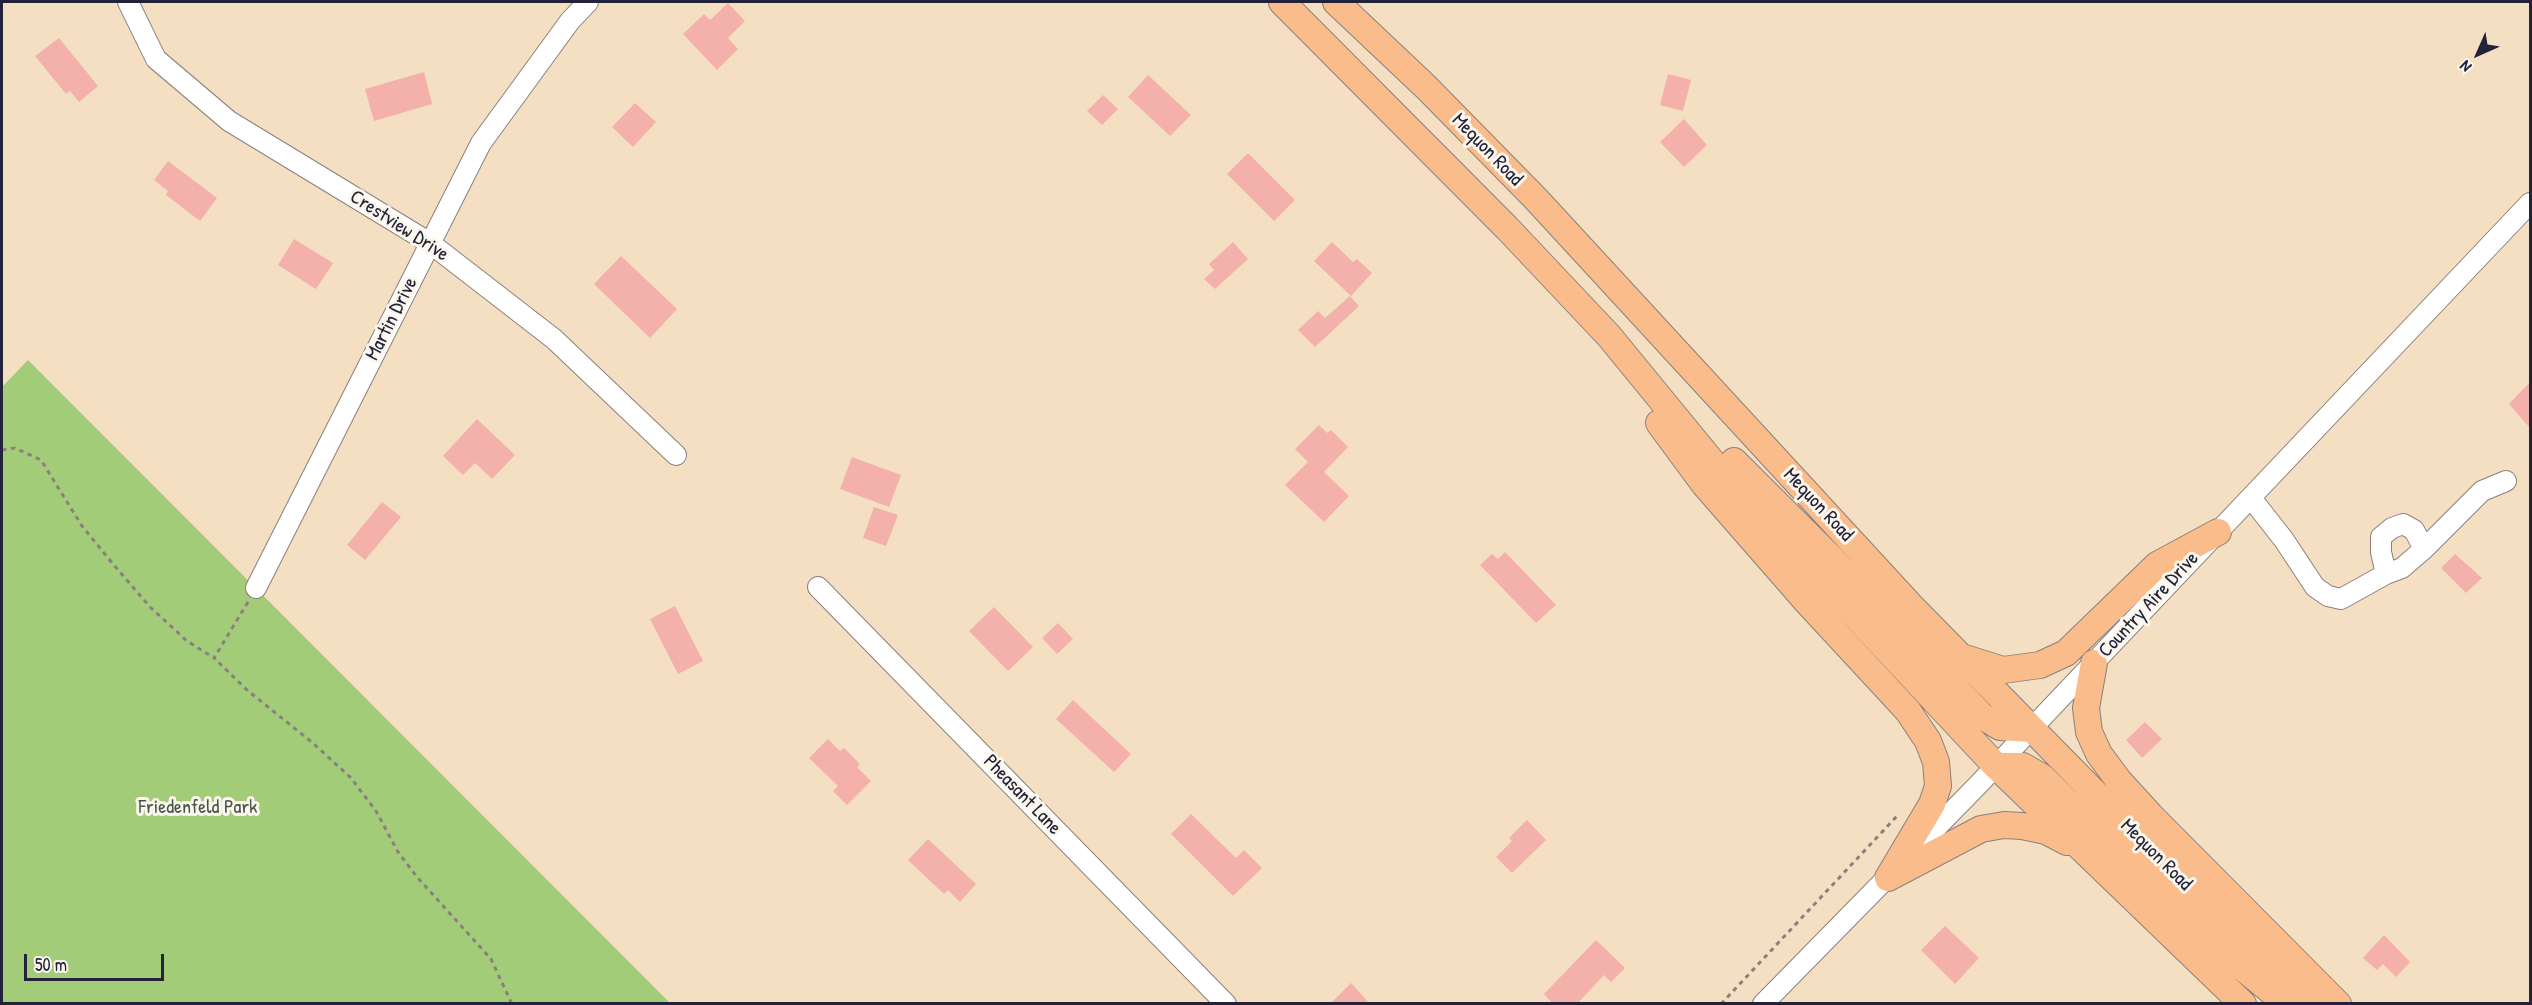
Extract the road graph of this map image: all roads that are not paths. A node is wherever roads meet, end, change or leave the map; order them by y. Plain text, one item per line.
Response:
1 (128, 2) edge
2 (588, 2) edge
3 (1282, 2) edge
4 (1336, 2) edge
5 (2530, 203) edge
6 (430, 243) junction
7 (1620, 350) junction
8 (1674, 416) junction
9 (676, 455) dead end
10 (2506, 481) dead end
11 (2251, 498) junction
12 (2218, 532) junction
13 (2424, 549) junction
14 (2386, 574) junction
15 (818, 587) dead end
16 (256, 588) road end
17 (1960, 656) junction
18 (2094, 663) junction
19 (2031, 729) junction
20 (1996, 766) junction
21 (2086, 852) junction
22 (1888, 878) junction
23 (1226, 1004) edge
24 (1763, 1004) edge
25 (2243, 1004) edge
26 (2287, 1004) edge
27 (2306, 1004) edge
28 (2338, 1004) edge

1 - 6 street, Crestview Drive
2 - 6 street, Martin Drive
3 - 7 main road, Mequon Road
4 - 17 main road, Mequon Road
5 - 11 street, Country Aire Drive
6 - 9 street, Crestview Drive
6 - 16 street, Martin Drive
7 - 8 main road, Mequon Road
7 - 22 main road
8 - 19 main road
8 - 20 main road, Mequon Road
10 - 13 street
11 - 12 street, Country Aire Drive
11 - 14 street
12 - 17 main road
12 - 18 street, Country Aire Drive
13 - 14 street
13 - 14 street
15 - 23 street, Pheasant Lane
17 - 19 main road, Mequon Road
18 - 19 street, Country Aire Drive
18 - 28 main road
19 - 20 street, Country Aire Drive
19 - 27 main road, Mequon Road
20 - 21 main road, Mequon Road
20 - 22 street, Country Aire Drive
20 - 26 main road
21 - 22 main road
21 - 25 main road, Mequon Road
22 - 24 street, Country Aire Drive

